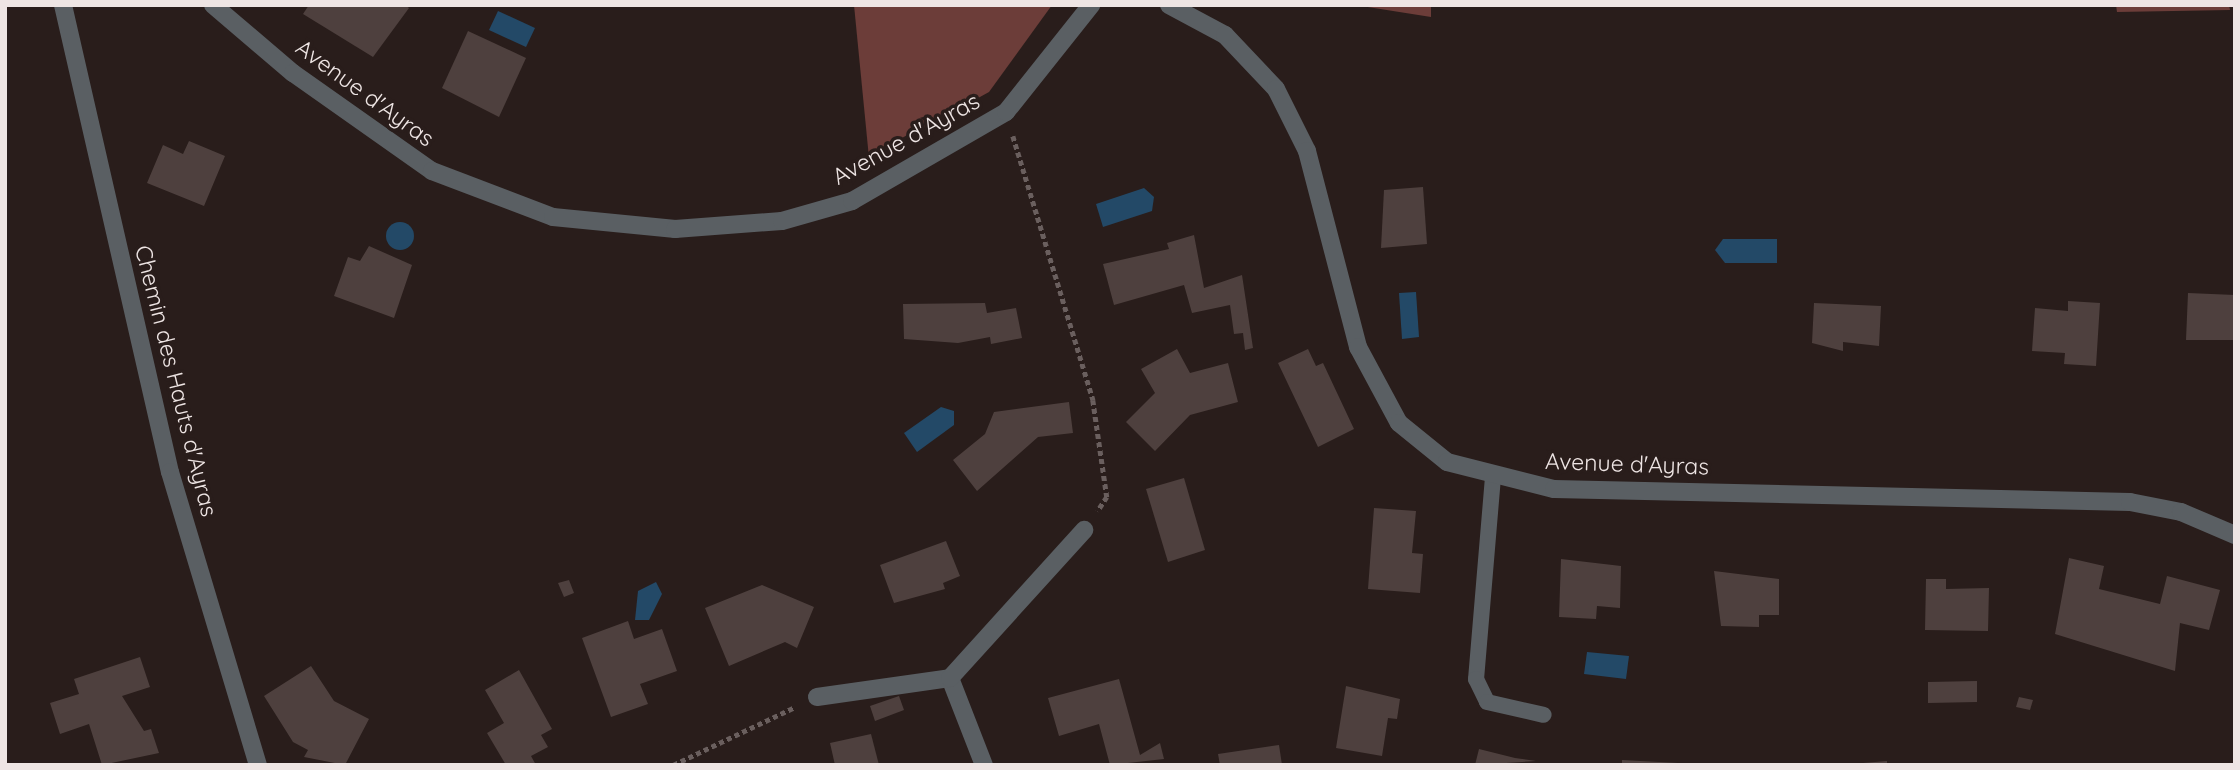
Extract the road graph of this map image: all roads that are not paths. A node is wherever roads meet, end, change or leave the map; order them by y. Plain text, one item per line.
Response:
1 (62, 5) edge
2 (213, 5) edge
3 (1091, 5) edge
4 (1168, 5) edge
5 (1493, 477) junction
6 (1084, 530) road end
7 (2235, 535) edge
8 (950, 678) junction
9 (817, 697) road end
10 (1544, 715) dead end
11 (258, 765) edge
12 (984, 765) edge

1 - 11 street, Chemin des Hauts d'Ayras
2 - 3 street, Avenue d'Ayras
4 - 5 street, Avenue d'Ayras
5 - 7 street, Avenue d'Ayras
5 - 10 lane
6 - 8 street
8 - 9 street
8 - 12 street

